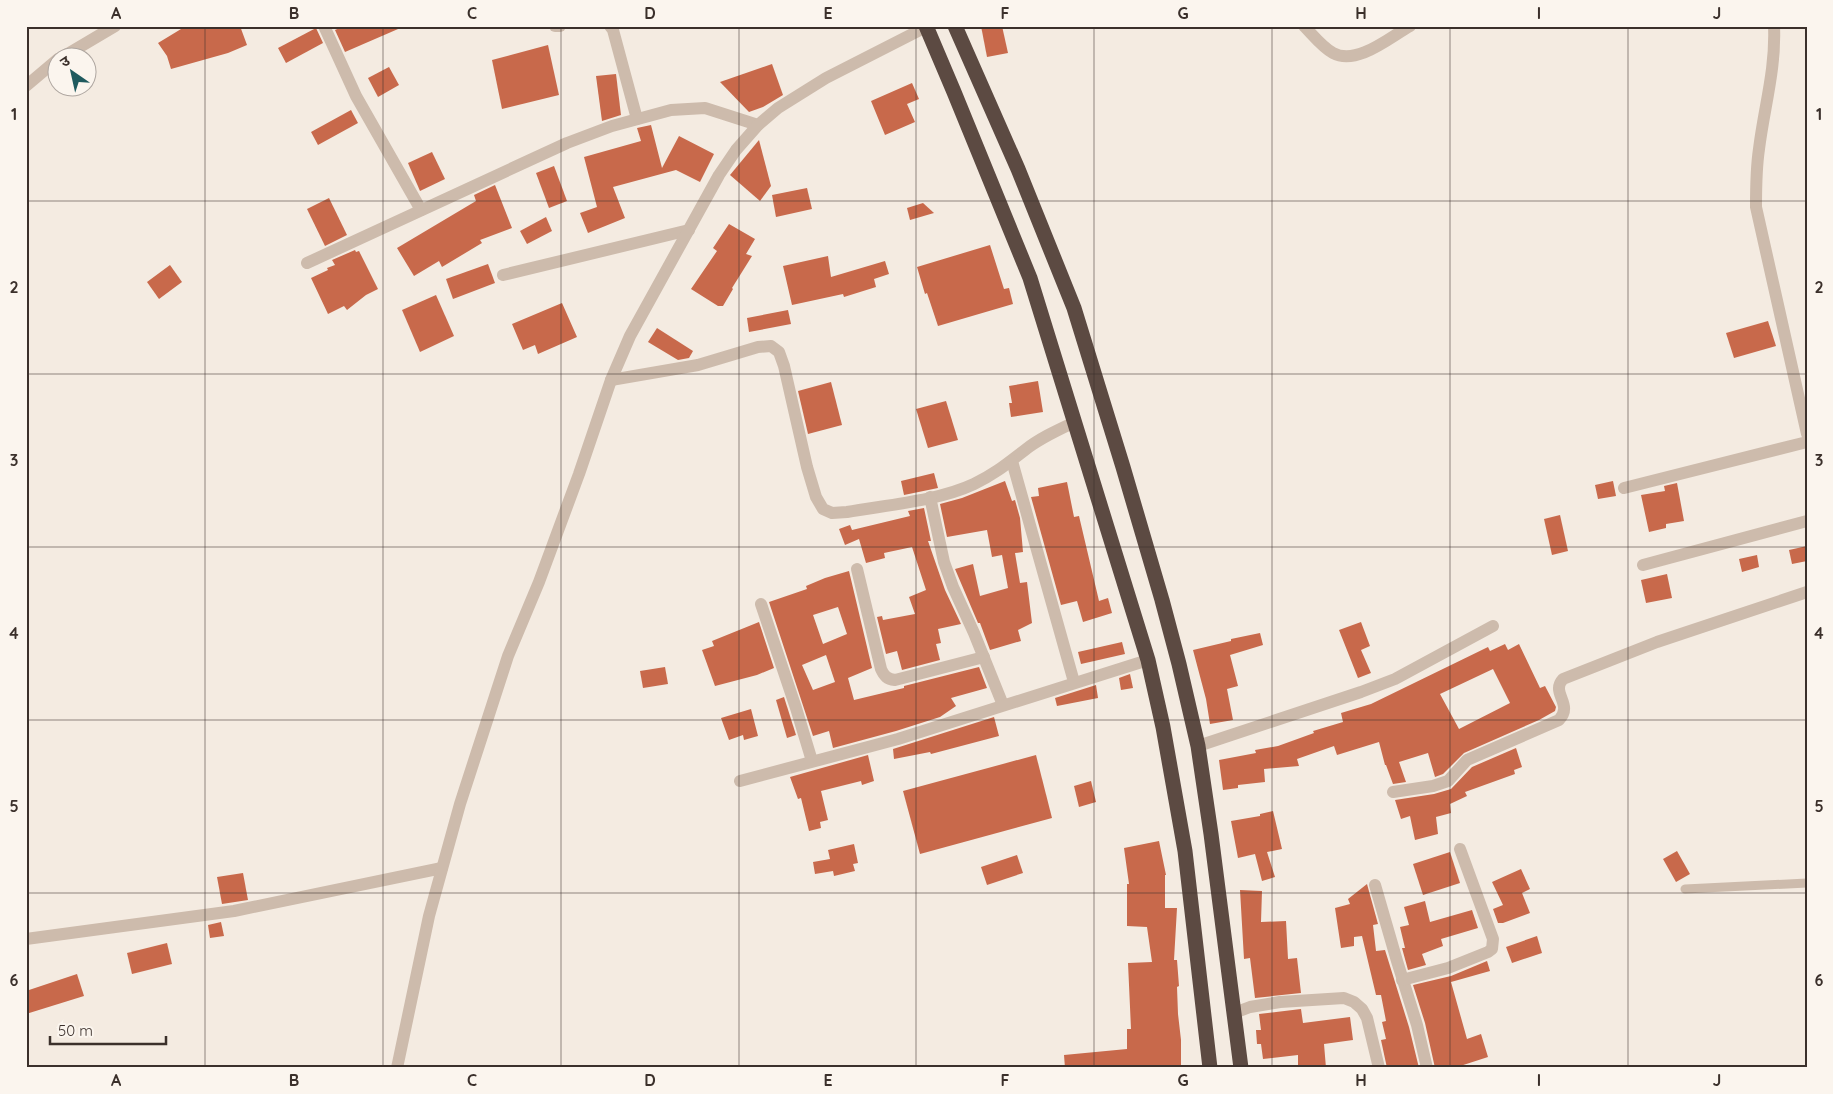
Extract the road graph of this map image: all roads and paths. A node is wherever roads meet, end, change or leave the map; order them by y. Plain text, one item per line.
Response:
1 (115, 26) edge
2 (324, 26) edge
3 (555, 26) edge
4 (560, 26) edge
5 (610, 26) edge
6 (955, 26) edge
7 (1304, 26) edge
8 (1410, 26) edge
9 (1774, 26) edge
10 (926, 27) edge
11 (78, 48) edge
12 (48, 67) edge
13 (26, 86) edge
14 (637, 119) junction
15 (758, 125) junction
16 (421, 210) junction
17 (689, 230) junction
18 (306, 263) dead end
19 (503, 275) dead end
20 (611, 380) junction
21 (1803, 397) edge
22 (1075, 422) junction
23 (1807, 434) edge
24 (1807, 442) edge
25 (1012, 461) junction
26 (1624, 488) dead end
27 (930, 497) junction
28 (1807, 521) edge
29 (1643, 565) dead end
30 (857, 569) dead end
31 (1807, 592) edge
32 (761, 604) dead end
33 (1493, 626) dead end
34 (984, 657) junction
35 (1148, 660) junction
36 (1074, 682) junction
37 (1003, 705) junction
38 (1198, 746) junction
39 (812, 761) junction
40 (740, 781) dead end
41 (1393, 792) dead end
42 (1460, 849) dead end
43 (442, 868) junction
44 (1807, 883) edge
45 (1375, 885) dead end
46 (1685, 889) dead end
47 (26, 939) edge
48 (1402, 980) junction
49 (1234, 1013) junction
50 (397, 1068) edge
51 (1210, 1068) edge
52 (1241, 1068) edge
53 (1379, 1068) edge
54 (1427, 1068) edge

1 - 11 street
2 - 16 street
3 - 4 street
5 - 14 street
6 - 38 highway
7 - 8 street
9 - 21 street
10 - 15 street
10 - 22 highway
12 - 13 street
14 - 15 street
14 - 16 street
15 - 17 street
16 - 18 street
17 - 19 street
17 - 20 street
20 - 27 street
20 - 43 street
21 - 23 street
22 - 25 street
22 - 35 highway
24 - 26 street
25 - 27 street
25 - 36 street
27 - 34 street
28 - 29 street
30 - 34 street
31 - 41 street
32 - 39 street
33 - 38 street
34 - 37 street
35 - 36 street
35 - 51 highway
36 - 37 street
37 - 39 street
38 - 49 highway
39 - 40 street
42 - 48 street
43 - 47 street
43 - 50 street
44 - 46 lane
45 - 48 street
48 - 54 street
49 - 52 highway
49 - 53 street

